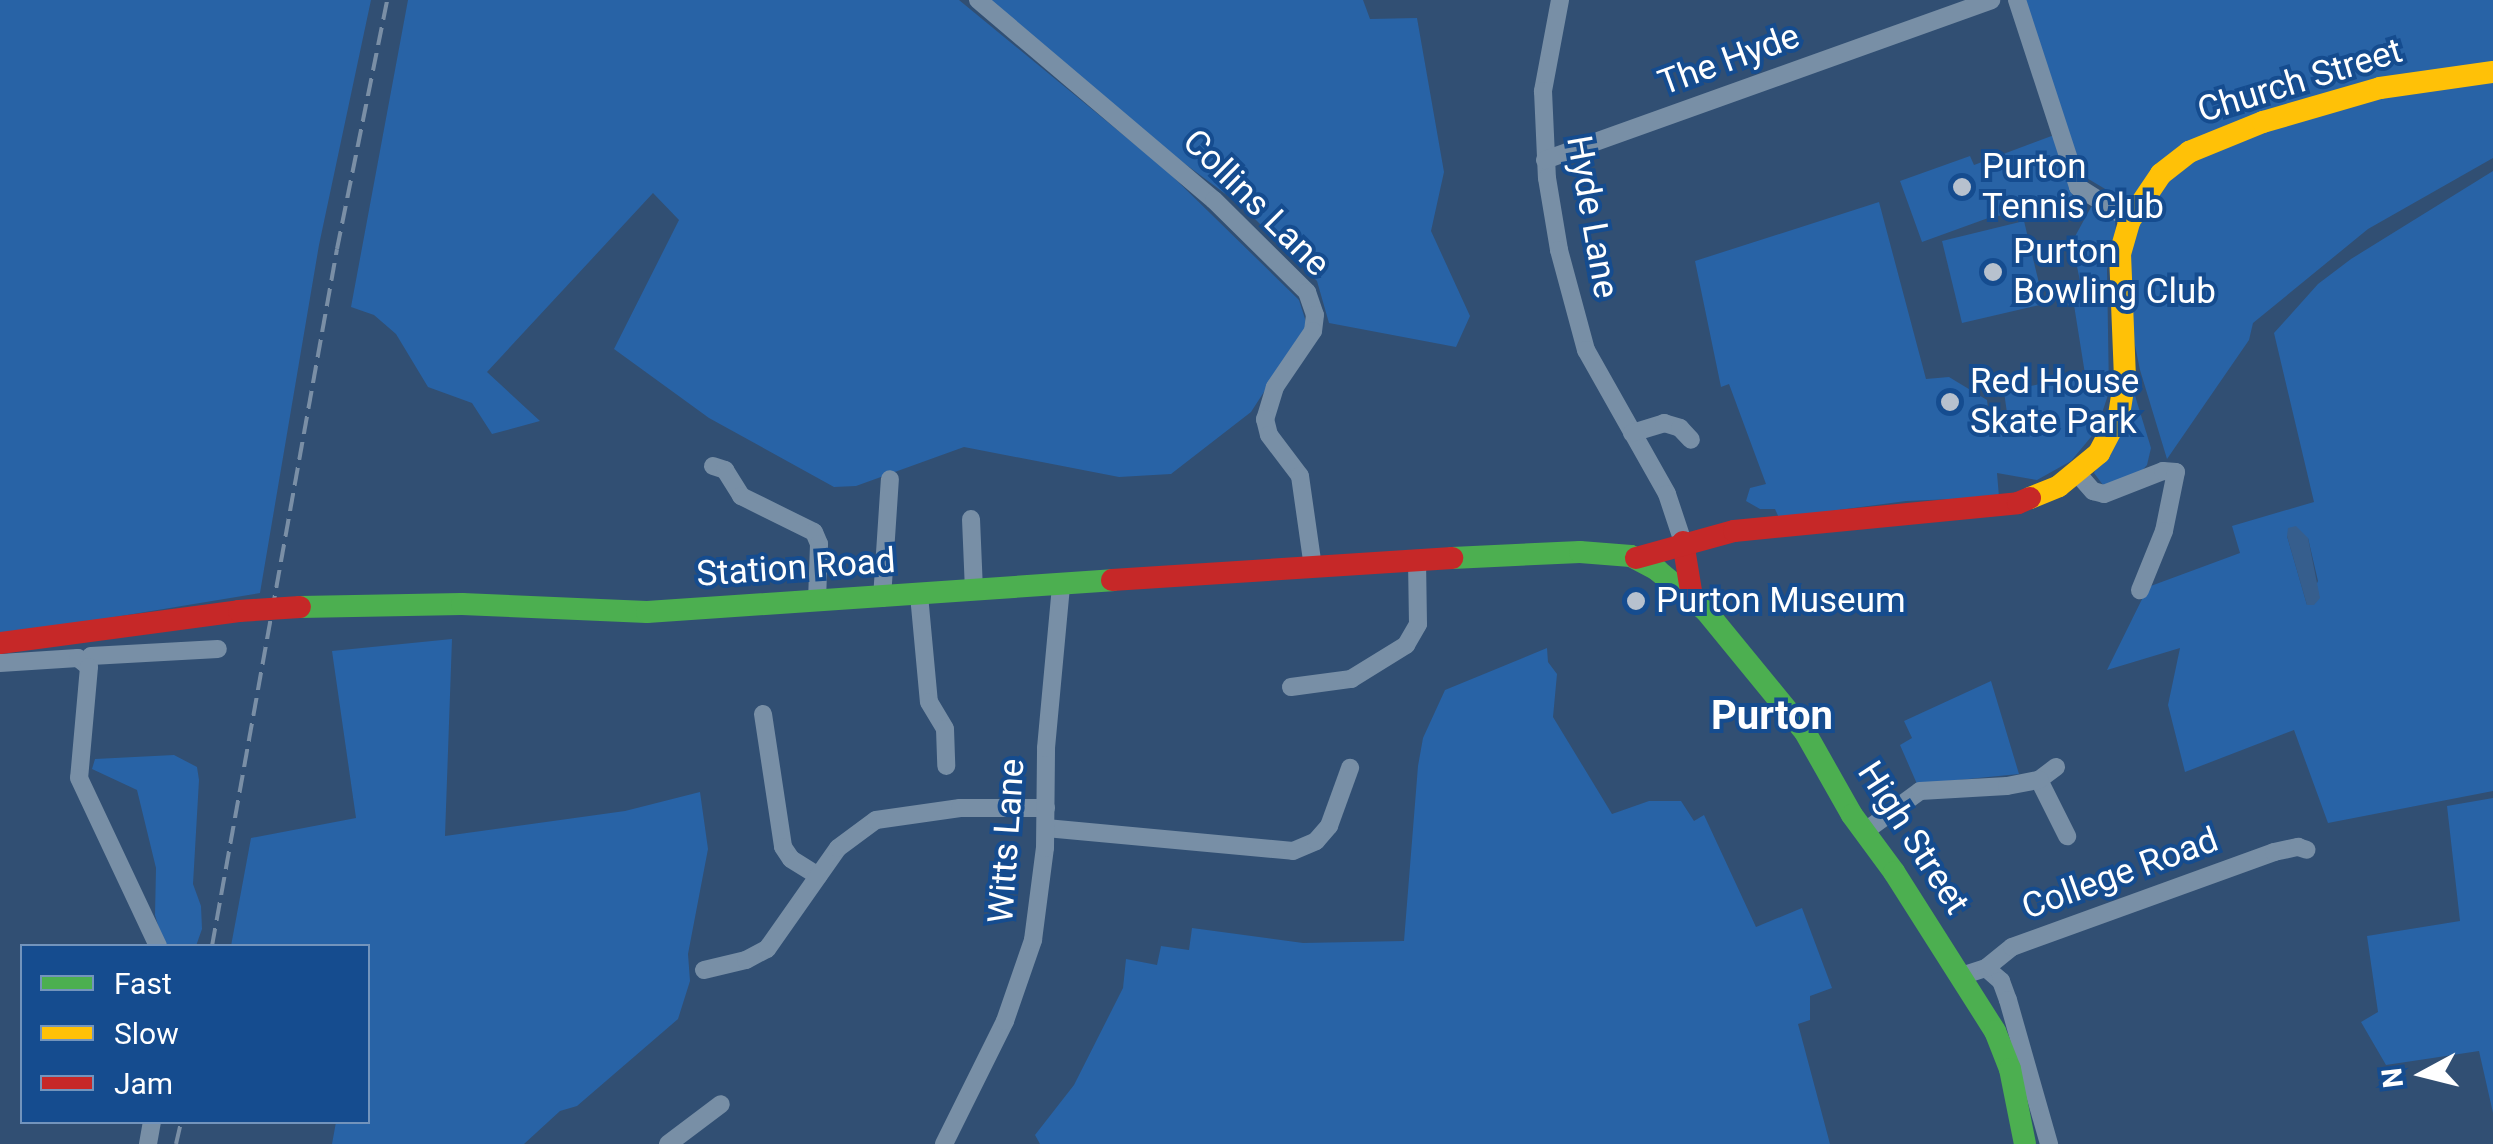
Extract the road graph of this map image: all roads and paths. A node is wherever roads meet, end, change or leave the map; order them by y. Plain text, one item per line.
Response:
1 (978, 0) edge
2 (1560, 0) edge
3 (1991, 0) edge
4 (2017, 0) edge
5 (2493, 72) edge
6 (1545, 160) junction
7 (2130, 220) junction
8 (1632, 433) junction
9 (1691, 440) dead end
10 (712, 466) dead end
11 (2078, 474) junction
12 (890, 479) dead end
13 (971, 518) dead end
14 (1683, 542) junction
15 (1598, 552) joint
16 (1636, 558) junction
17 (1416, 561) junction
18 (1313, 567) junction
19 (1062, 585) junction
20 (2140, 590) dead end
21 (974, 591) junction
22 (919, 595) junction
23 (1692, 597) junction
24 (882, 598) junction
25 (817, 602) junction
26 (0, 643) edge
27 (218, 649) dead end
28 (85, 662) junction
29 (0, 663) edge
30 (1291, 687) dead end
31 (763, 714) dead end
32 (946, 766) dead end
33 (2056, 767) dead end
34 (1350, 768) dead end
35 (2039, 780) junction
36 (1046, 808) junction
37 (1046, 828) junction
38 (1864, 832) junction
39 (2067, 836) dead end
40 (2307, 850) dead end
41 (818, 876) junction
42 (157, 944) edge
43 (1986, 968) junction
44 (704, 970) dead end
45 (1962, 976) junction
46 (721, 1104) dead end
47 (668, 1144) edge
48 (944, 1144) edge
49 (2025, 1144) edge
50 (2049, 1144) edge

1 - 18 street, Collins Lane
2 - 6 street, Hyde Lane
3 - 6 street, The Hyde
4 - 7 street
5 - 7 street, Church Street
6 - 8 street, Hyde Lane
7 - 11 street, Church Street
8 - 9 street
8 - 14 street, Hyde Lane
10 - 25 street
11 - 14 street, Church Street
11 - 20 street
12 - 24 street
13 - 21 street
14 - 16 street, Church Street
14 - 23 street
15 - 16 street, High Street
15 - 17 street, Station Road
16 - 23 street, High Street
17 - 18 street, Station Road
17 - 30 street
18 - 19 street, Station Road
19 - 21 street, Station Road
19 - 36 street, Witts Lane
21 - 22 street, Station Road
22 - 24 street, Station Road
22 - 32 street
23 - 38 street, High Street
24 - 25 street, Station Road
25 - 26 street, Station Road, bridge
27 - 28 street
28 - 29 street
28 - 42 street
31 - 41 street
33 - 35 street
34 - 37 street
35 - 38 street
35 - 39 street
36 - 37 street, Witts Lane
36 - 41 street
37 - 48 street, Witts Lane
38 - 45 street, High Street
40 - 43 street, College Road
41 - 44 street
43 - 45 street, College Road
43 - 50 street
45 - 49 street, High Street
46 - 47 street

